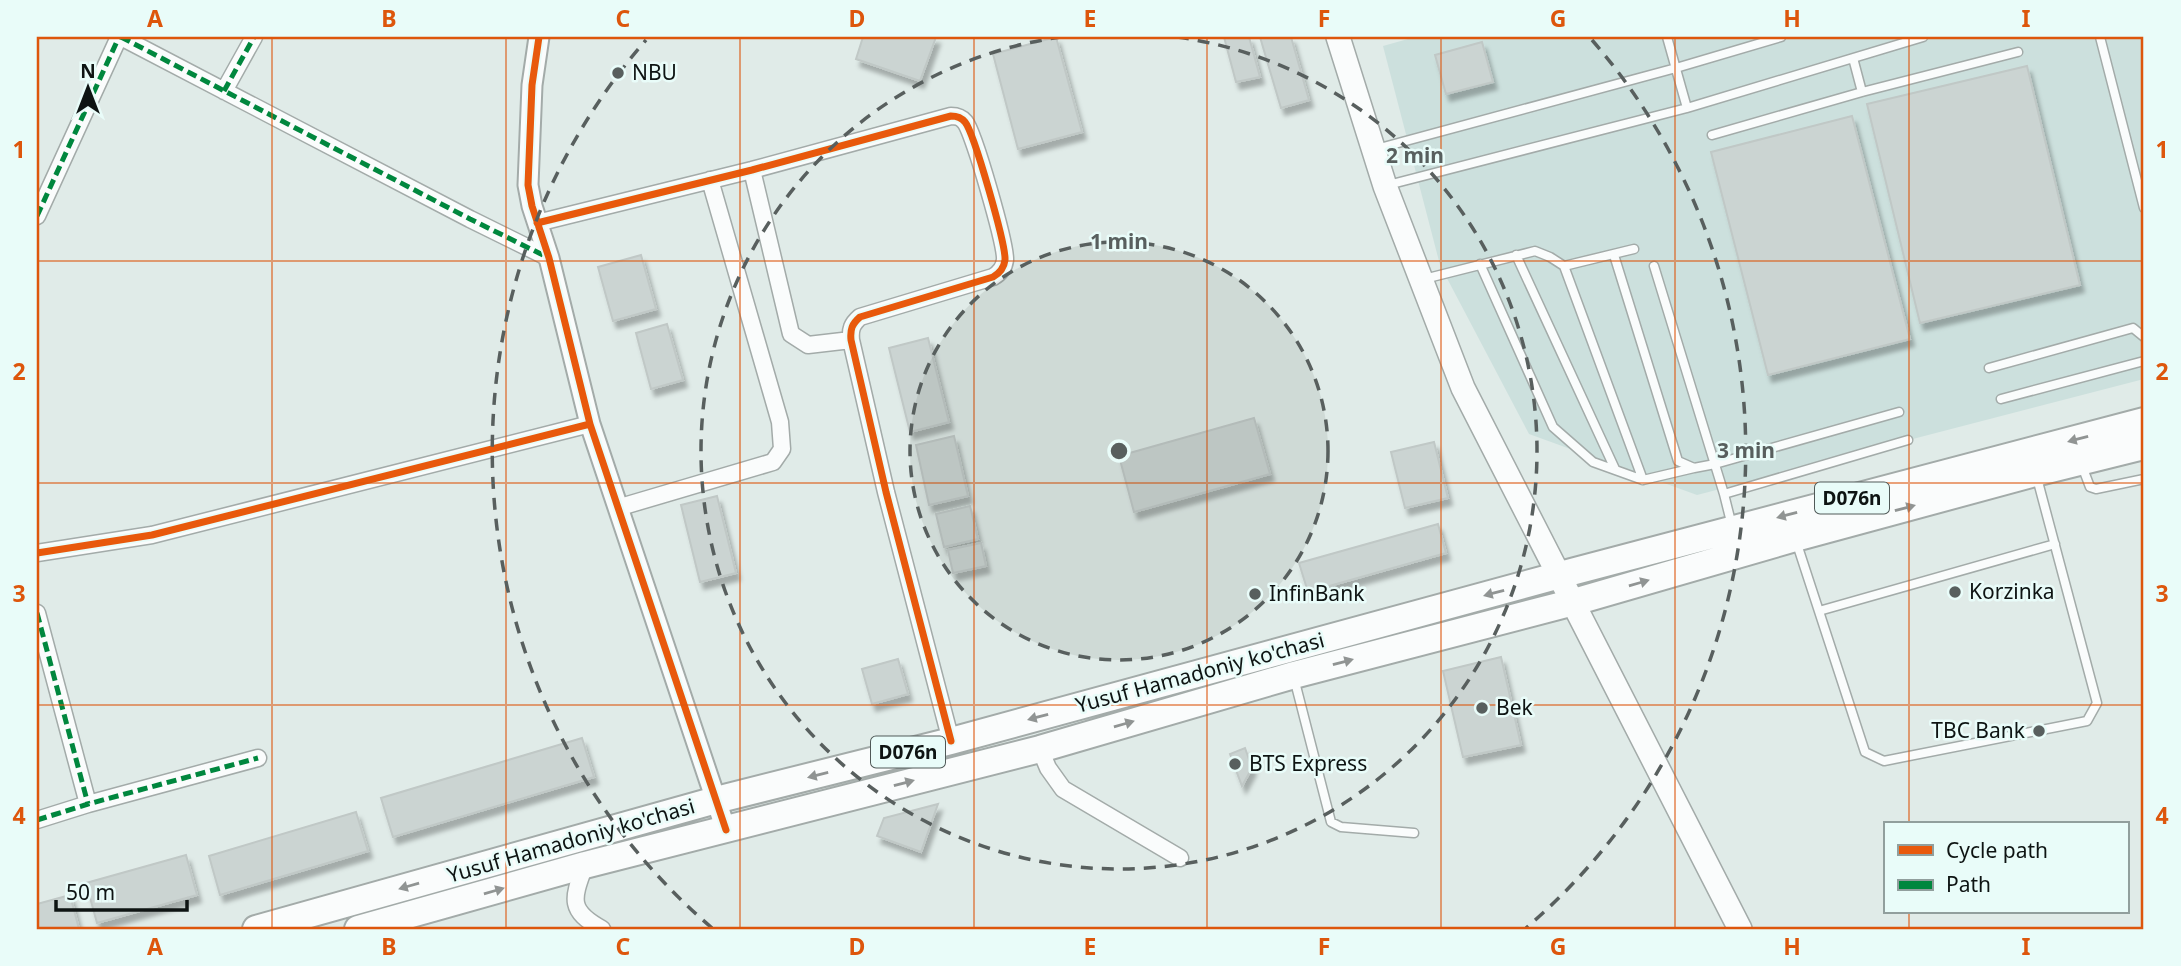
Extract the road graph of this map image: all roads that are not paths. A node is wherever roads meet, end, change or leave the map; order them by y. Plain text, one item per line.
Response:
1 (120, 37) edge
2 (254, 37) edge
3 (539, 37) edge
4 (1338, 37) edge
5 (1667, 37) edge
6 (1781, 37) edge
7 (1923, 37) edge
8 (2100, 37) edge
9 (2018, 52) dead end
10 (1853, 58) junction
11 (1676, 68) junction
12 (223, 91) junction
13 (1862, 92) junction
14 (1687, 108) junction
15 (1712, 135) dead end
16 (1373, 150) junction
17 (752, 170) junction
18 (710, 180) junction
19 (1385, 186) junction
20 (2144, 208) edge
21 (37, 216) edge
22 (537, 223) junction
23 (1634, 249) dead end
24 (1516, 255) junction
25 (1614, 255) junction
26 (549, 258) junction
27 (1480, 264) junction
28 (1564, 266) junction
29 (1654, 266) dead end
30 (1421, 280) junction
31 (2144, 337) edge
32 (851, 340) junction
33 (2144, 361) edge
34 (1989, 368) dead end
35 (2001, 399) dead end
36 (1899, 412) dead end
37 (2144, 422) edge
38 (590, 424) junction
39 (1908, 440) dead end
40 (2144, 446) edge
41 (2081, 463) junction
42 (1715, 464) junction
43 (1694, 468) junction
44 (1615, 470) junction
45 (2035, 473) junction
46 (2144, 479) edge
47 (1643, 480) junction
48 (1724, 494) junction
49 (617, 508) junction
50 (1733, 529) junction
51 (1795, 538) junction
52 (2055, 544) junction
53 (37, 553) edge
54 (1560, 575) junction
55 (1574, 602) junction
56 (1819, 611) junction
57 (37, 613) edge
58 (1294, 675) junction
59 (951, 741) junction
60 (1040, 749) junction
61 (258, 758) dead end
62 (716, 800) junction
63 (88, 804) junction
64 (37, 820) edge
65 (726, 830) junction
66 (1414, 833) dead end
67 (1180, 858) dead end
68 (585, 865) junction
69 (256, 929) edge
70 (358, 929) edge
71 (602, 929) edge
72 (1740, 929) edge

1 - 12 street
1 - 21 street
2 - 12 street
3 - 22 street
4 - 16 main road
5 - 11 lane
6 - 11 lane
7 - 10 lane
8 - 20 lane
9 - 13 lane
10 - 13 lane
10 - 14 lane
11 - 14 lane
11 - 16 lane
12 - 26 street
13 - 15 lane
14 - 19 lane
16 - 19 main road
17 - 18 street
17 - 32 street
17 - 32 street
18 - 22 street
18 - 49 street
19 - 30 main road
22 - 26 street
23 - 25 lane
24 - 27 lane
24 - 28 lane
24 - 44 lane
25 - 28 lane
25 - 43 lane
26 - 38 street
27 - 30 lane
27 - 44 lane
28 - 47 lane
29 - 42 lane
30 - 54 main road
31 - 34 lane
32 - 59 street
33 - 35 lane
36 - 42 lane
37 -> 50 main road, Yusuf Hamadoniy ko'chasi / D076n
38 - 49 street
38 - 53 street
39 - 48 lane
40 - 41 main road, Yusuf Hamadoniy ko'chasi / D076n
41 - 45 main road, Yusuf Hamadoniy ko'chasi / D076n
41 - 46 lane
42 - 43 lane
42 - 48 lane
43 - 47 lane
44 - 47 lane
51 -> 45 main road, Yusuf Hamadoniy ko'chasi / D076n
45 - 52 lane
48 - 50 lane
49 - 62 street
50 - 54 main road, Yusuf Hamadoniy ko'chasi / D076n
55 -> 51 main road, Yusuf Hamadoniy ko'chasi / D076n
51 - 56 lane
52 - 56 lane
52 - 56 lane
54 - 55 main road
54 -> 59 main road, Yusuf Hamadoniy ko'chasi / D076n
58 -> 55 main road, Yusuf Hamadoniy ko'chasi / D076n
55 - 72 main road
57 - 63 street
60 -> 58 main road, Yusuf Hamadoniy ko'chasi / D076n
58 - 66 lane
59 -> 62 main road, Yusuf Hamadoniy ko'chasi / D076n
65 -> 60 main road, Yusuf Hamadoniy ko'chasi / D076n
60 - 67 street
61 - 63 street
62 - 65 street
62 -> 69 main road, Yusuf Hamadoniy ko'chasi / D076n
63 - 64 street
65 - 68 main road, Yusuf Hamadoniy ko'chasi / D076n
70 -> 68 main road, Yusuf Hamadoniy ko'chasi / D076n
68 - 71 street

